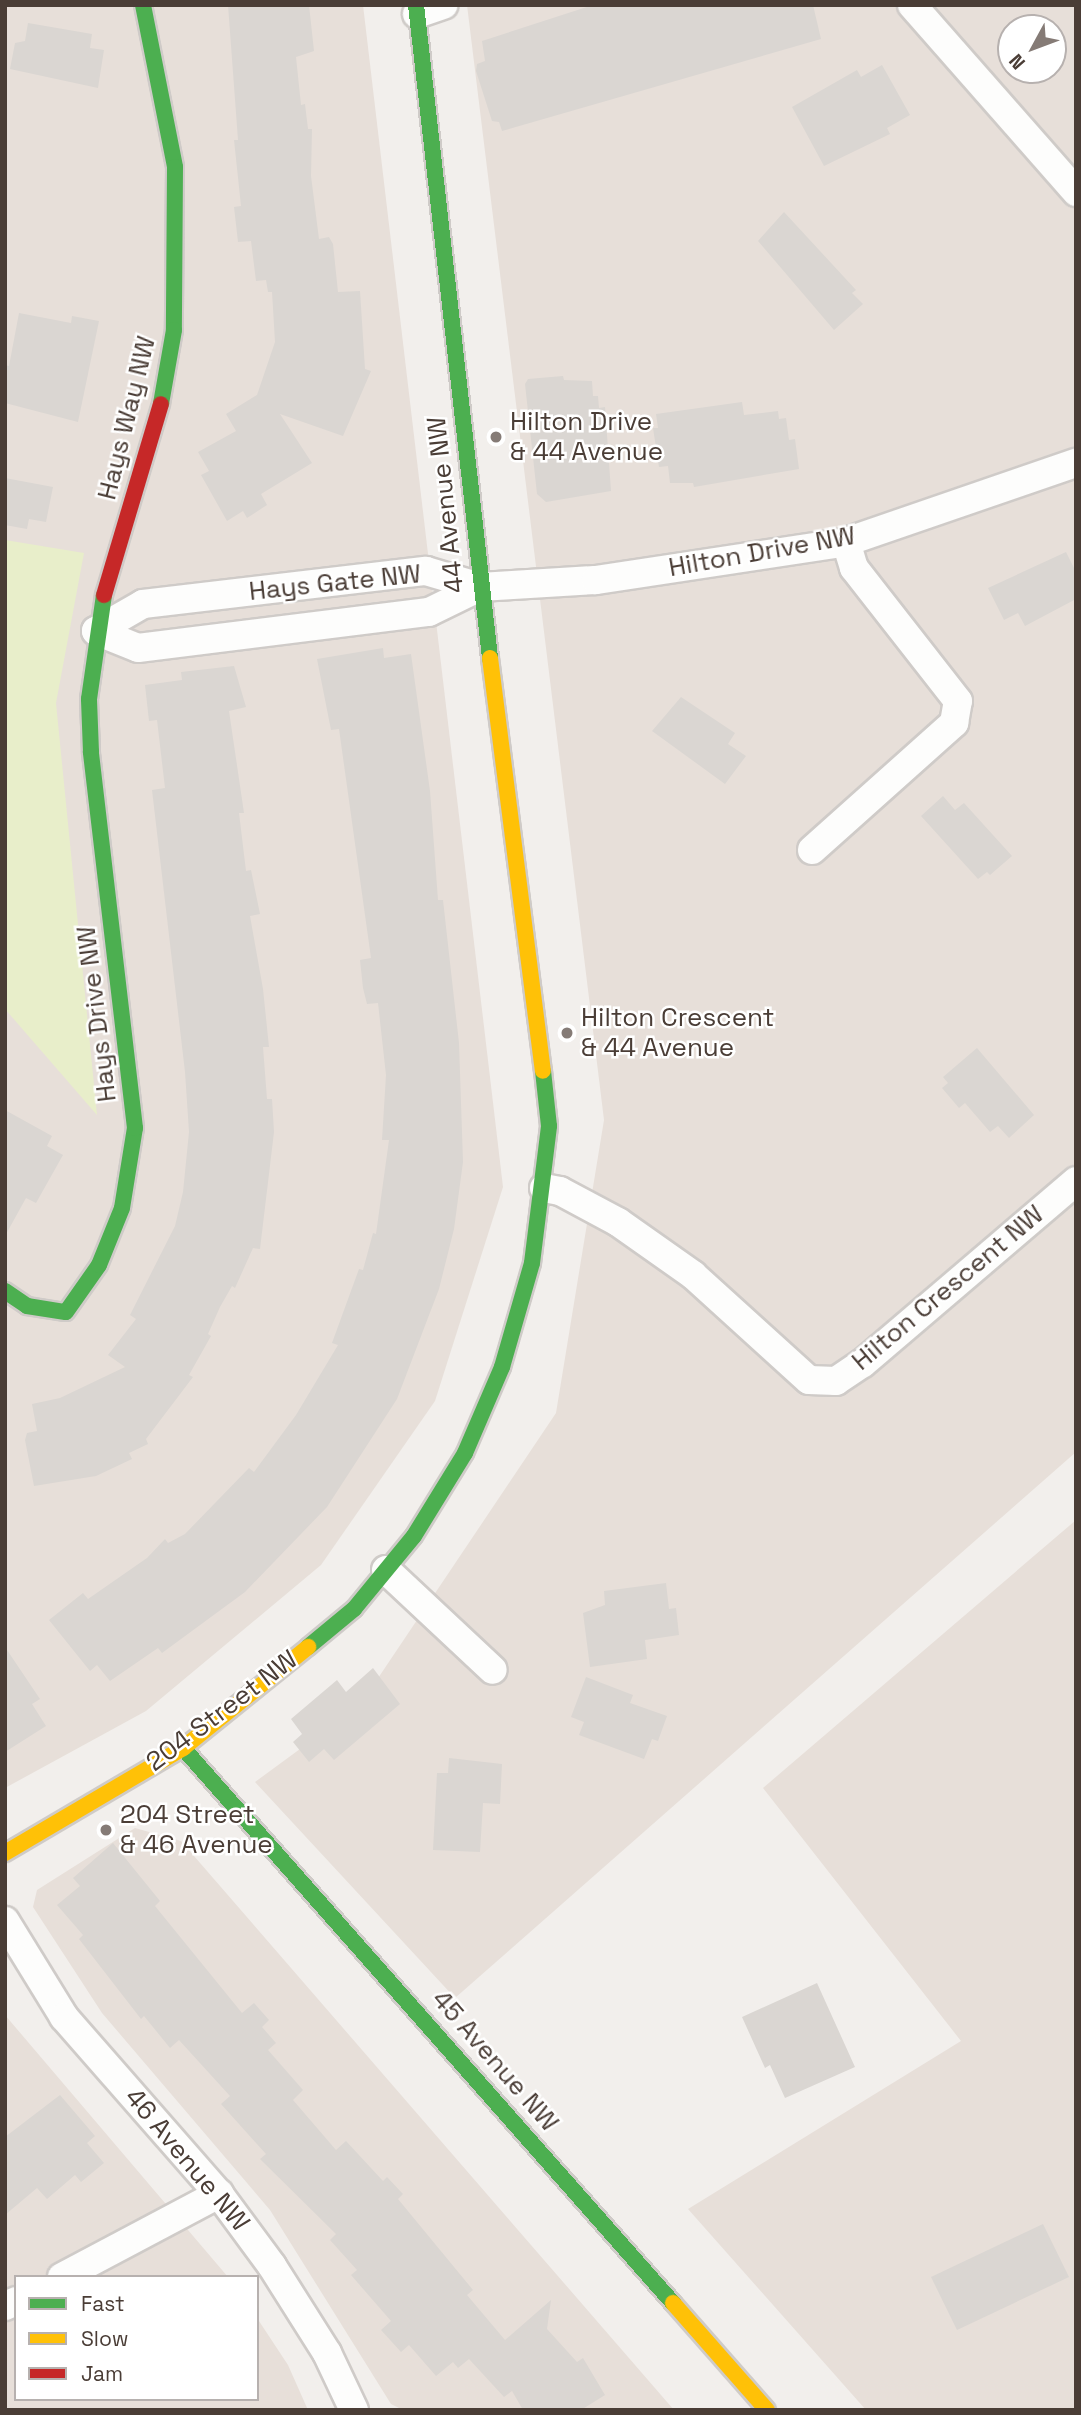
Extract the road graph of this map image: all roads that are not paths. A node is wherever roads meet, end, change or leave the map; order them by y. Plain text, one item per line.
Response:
1 (143, 5) edge
2 (912, 5) edge
3 (426, 8) edge
4 (1076, 192) edge
5 (1076, 463) edge
6 (846, 542) junction
7 (480, 587) junction
8 (96, 631) junction
9 (813, 850) dead end
10 (536, 997) joint
11 (1076, 1181) edge
12 (544, 1188) junction
13 (5, 1291) edge
14 (386, 1570) junction
15 (493, 1670) dead end
16 (183, 1748) junction
17 (5, 1853) edge
18 (5, 1921) edge
19 (219, 2194) junction
20 (66, 2275) edge
21 (354, 2410) edge
22 (767, 2410) edge

1 - 8 street, Hays Way NW
2 - 4 street
3 - 7 street, 44 Avenue NW
5 - 6 street, Hilton Drive NW
6 - 7 street, Hilton Drive NW
6 - 9 street
7 - 8 street, Hays Gate NW
7 - 8 street, Hays Gate NW
7 - 10 street, 44 Avenue NW
8 - 13 street, Hays Drive NW
10 - 12 street, 204 Street NW
11 - 12 street, Hilton Crescent NW
12 - 14 street, 204 Street NW
14 - 15 street
14 - 16 street, 204 Street NW
16 - 17 street, 204 Street NW
16 - 22 street, 45 Avenue NW
18 - 19 street, 46 Avenue NW
19 - 20 street
19 - 21 street, 46 Avenue NW

